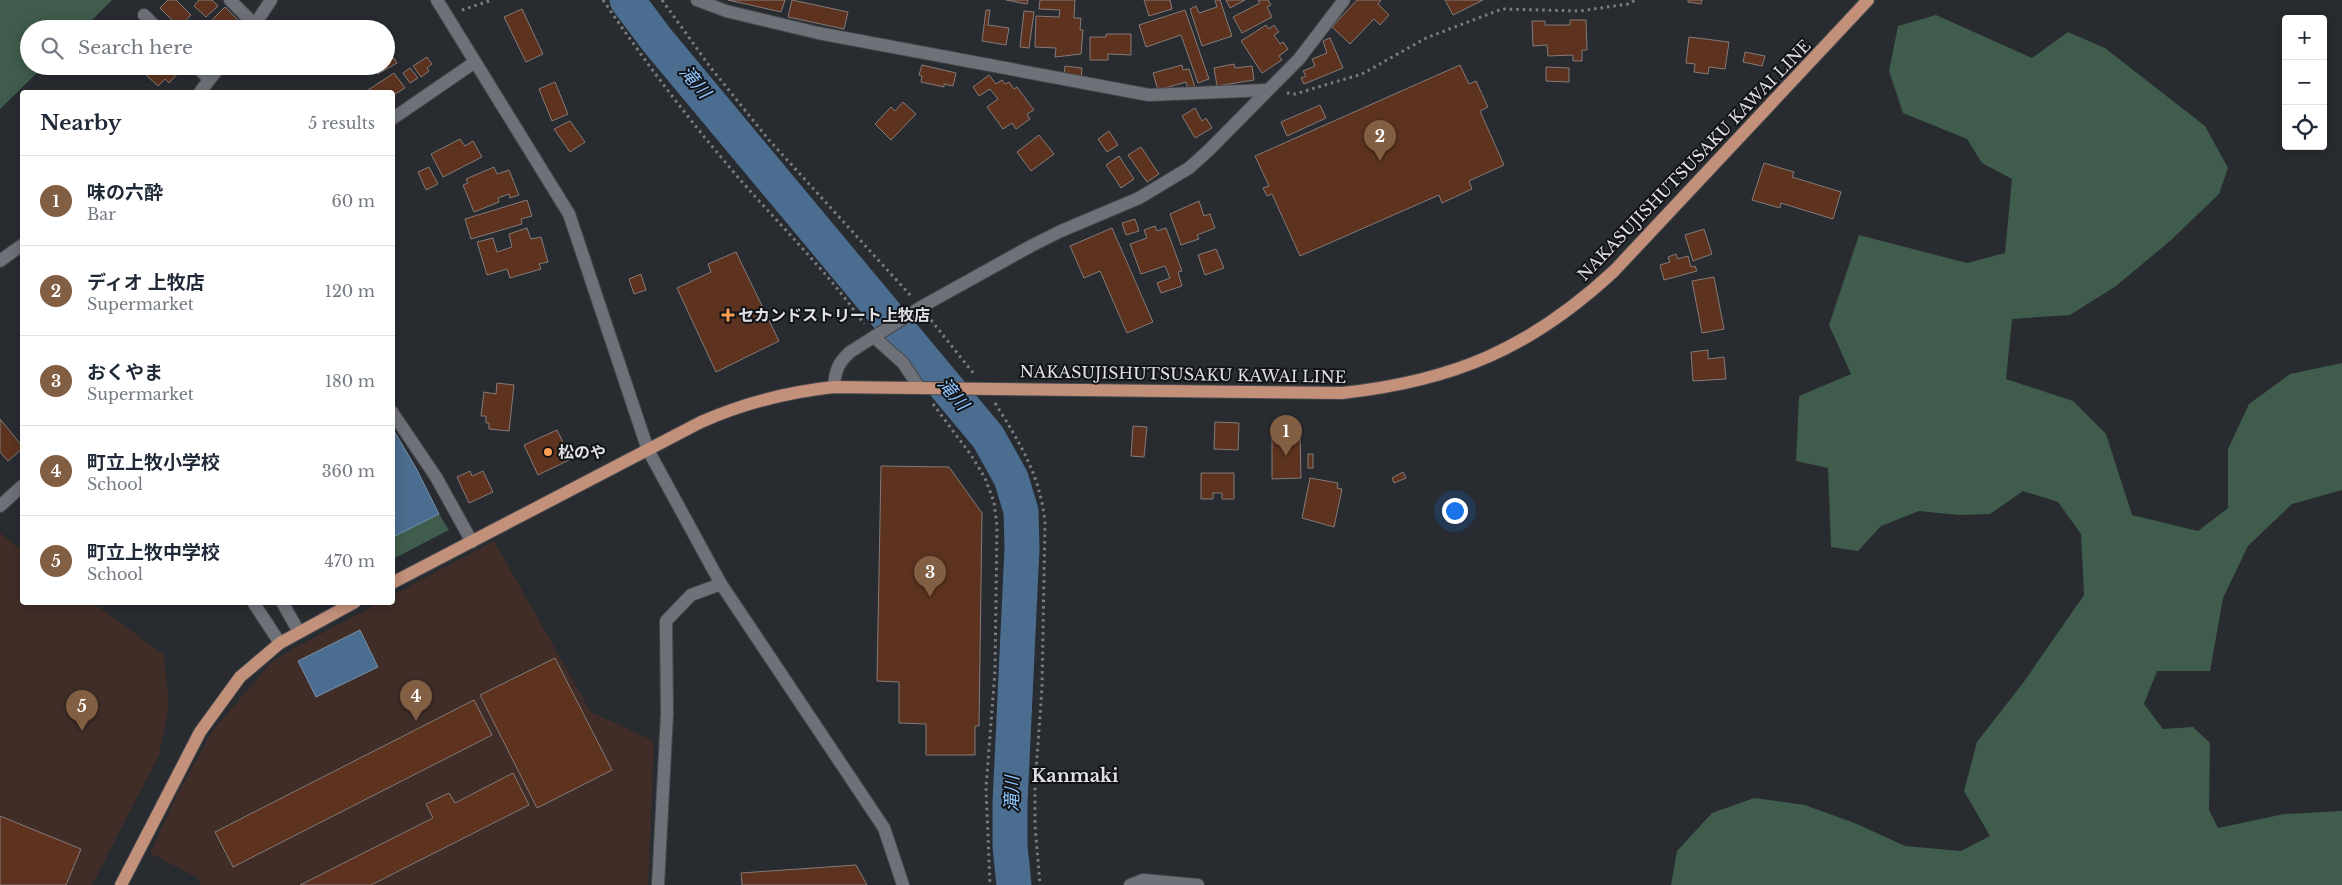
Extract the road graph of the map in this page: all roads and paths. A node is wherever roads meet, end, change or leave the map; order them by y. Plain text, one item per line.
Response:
1 (230, 0) edge
2 (271, 0) edge
3 (437, 0) edge
4 (492, 0) edge
5 (603, 0) edge
6 (662, 0) edge
7 (697, 0) edge
8 (1344, 0) edge
9 (1635, 0) edge
10 (1868, 0) edge
11 (144, 15) dead end
12 (446, 15) junction
13 (149, 20) edge
14 (248, 20) edge
15 (258, 20) edge
16 (475, 62) junction
17 (206, 75) edge
18 (213, 75) edge
19 (210, 79) junction
20 (202, 90) edge
21 (1268, 90) junction
22 (395, 117) edge
23 (20, 246) edge
24 (2, 256) edge
25 (921, 307) junction
26 (874, 337) junction
27 (834, 387) junction
28 (919, 387) junction
29 (984, 387) junction
30 (395, 416) edge
31 (648, 450) junction
32 (20, 488) edge
33 (0, 506) edge
34 (472, 542) junction
35 (395, 581) edge
36 (721, 584) junction
37 (255, 605) edge
38 (284, 605) edge
39 (349, 605) edge
40 (299, 632) junction
41 (280, 643) junction
42 (121, 885) edge
43 (658, 885) edge
44 (903, 885) edge
45 (990, 885) edge
46 (1040, 885) edge
47 (1130, 885) edge
48 (1198, 885) edge

1 - 14 street
2 - 15 street
3 - 12 street
4 - 12 path
5 - 26 path
6 - 25 path
7 - 21 street
8 - 21 street
9 - 21 path
10 - 29 main road, NAKASUJISHUTSUSAKU KAWAI LINE
11 - 13 street
12 - 16 street
16 - 22 street
16 - 31 street
17 - 19 street
18 - 19 street
19 - 20 street
21 - 25 street
23 - 24 street
25 - 26 street
25 - 29 path
26 - 27 street
26 - 28 street
27 - 28 main road, NAKASUJISHUTSUSAKU KAWAI LINE
27 - 31 main road, NAKASUJISHUTSUSAKU KAWAI LINE
28 - 29 main road, NAKASUJISHUTSUSAKU KAWAI LINE
28 - 45 path
29 - 46 path
30 - 34 street
31 - 34 main road, NAKASUJISHUTSUSAKU KAWAI LINE
31 - 36 street
32 - 33 street
34 - 35 main road, NAKASUJISHUTSUSAKU KAWAI LINE
36 - 43 street
36 - 44 street
37 - 41 street
38 - 40 street
39 - 40 main road
40 - 41 main road
41 - 42 main road
47 - 48 street

